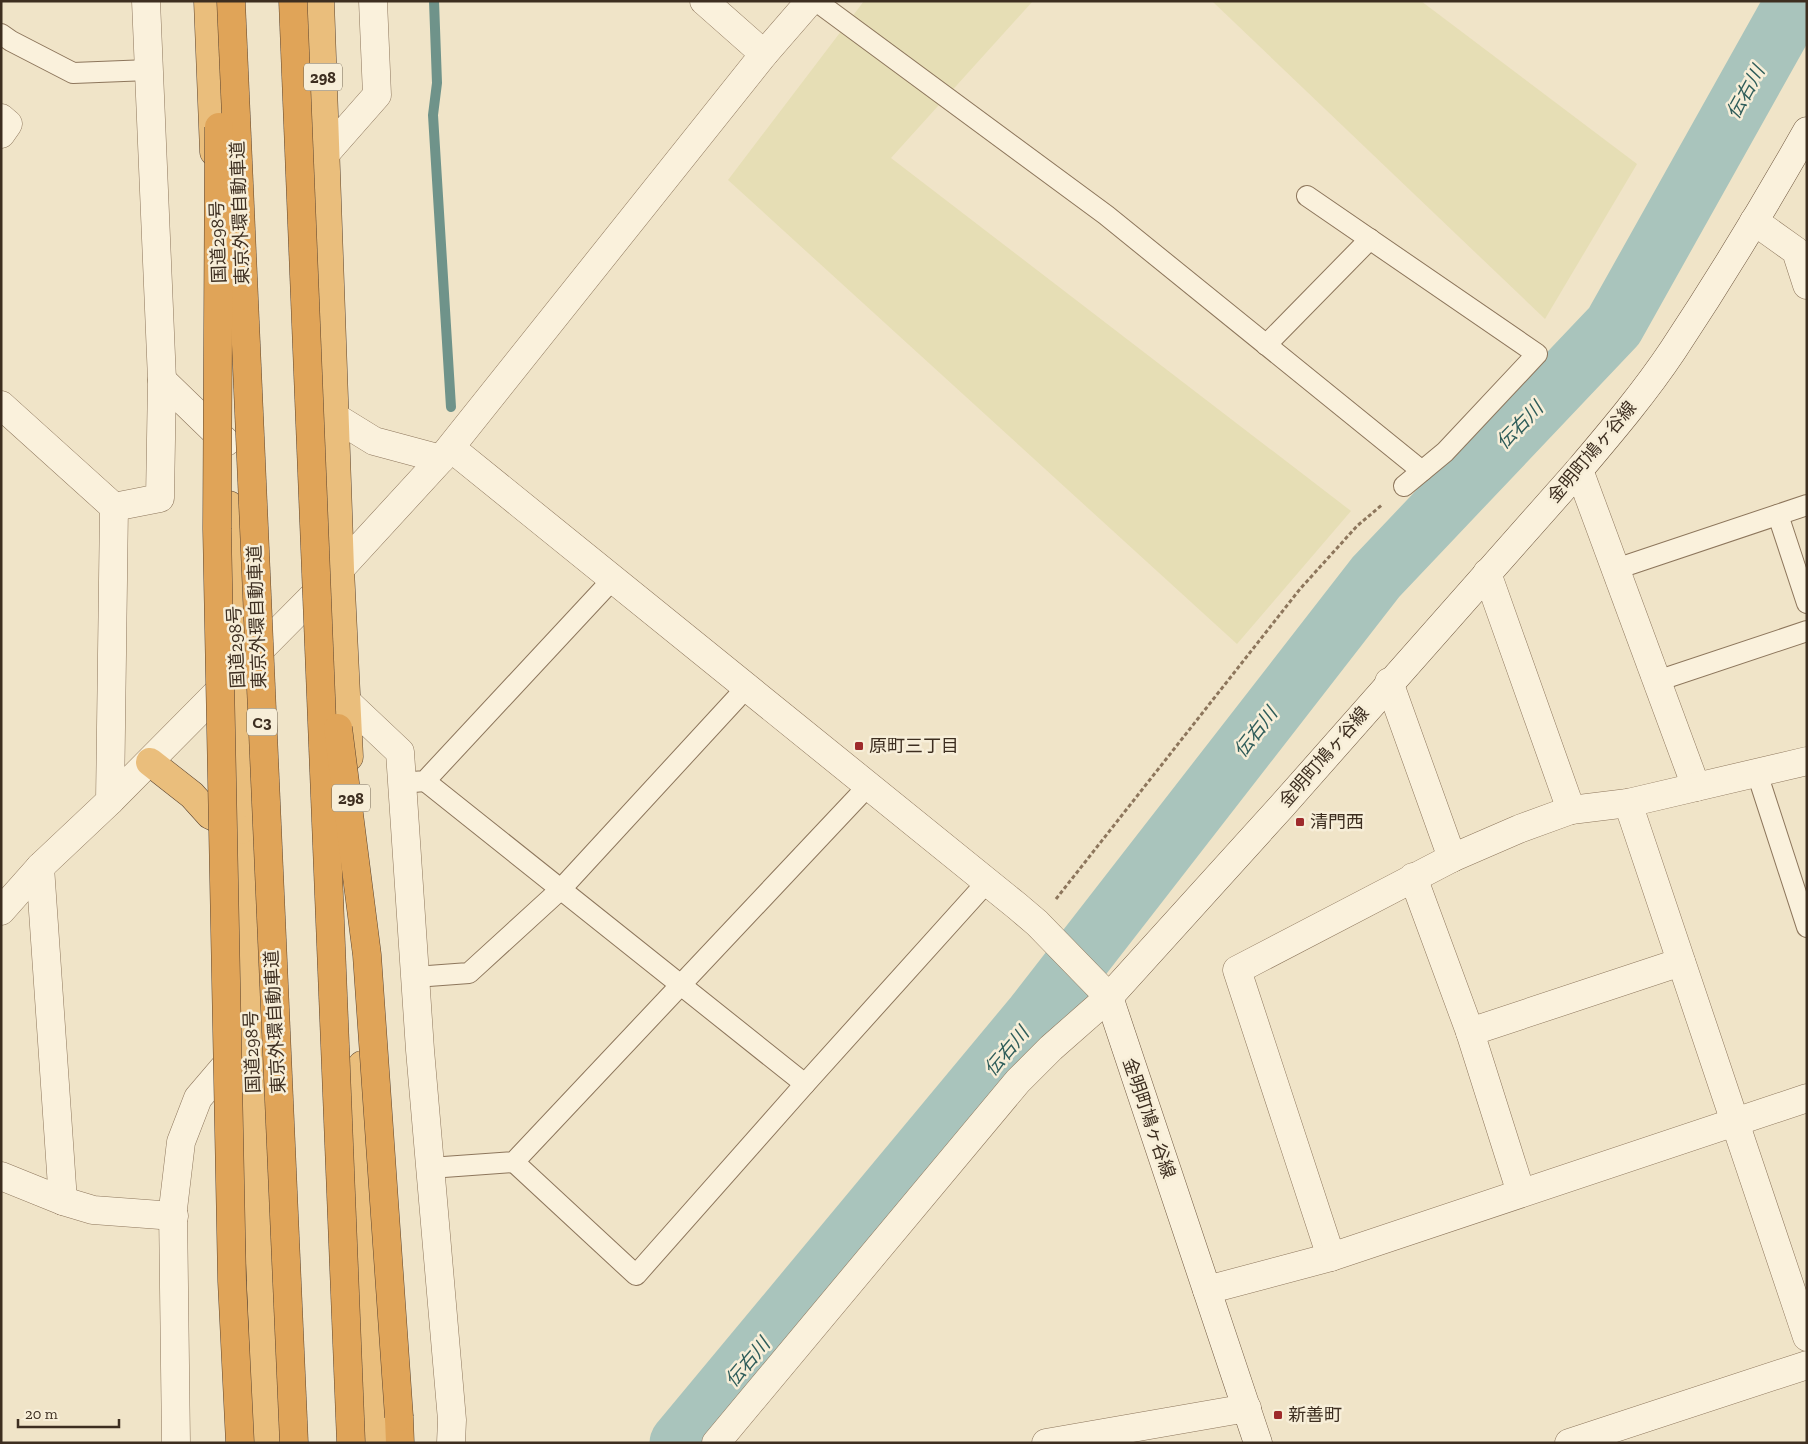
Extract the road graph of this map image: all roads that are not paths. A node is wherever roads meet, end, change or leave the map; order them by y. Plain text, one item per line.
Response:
1 (146, 1) edge
2 (208, 1) edge
3 (224, 1) edge
4 (231, 1) edge
5 (293, 1) edge
6 (320, 1) edge
7 (372, 1) edge
8 (704, 1) edge
9 (810, 1) edge
10 (816, 1) edge
11 (1, 34) edge
12 (764, 54) junction
13 (149, 70) junction
14 (1, 118) edge
15 (1807, 130) edge
16 (1, 134) edge
17 (326, 153) junction
18 (1307, 196) dead end
19 (1754, 221) junction
20 (1370, 239) junction
21 (1801, 249) edge
22 (1807, 285) edge
23 (1266, 345) junction
24 (162, 380) junction
25 (1, 405) edge
26 (336, 417) junction
27 (226, 442) junction
28 (446, 454) junction
29 (1579, 470) junction
30 (1422, 471) junction
31 (1404, 486) road end
32 (1807, 505) edge
33 (114, 507) junction
34 (1778, 514) junction
35 (315, 543) junction
36 (340, 569) junction
37 (1616, 569) junction
38 (1487, 573) junction
39 (613, 579) junction
40 (1807, 603) edge
41 (1807, 631) edge
42 (237, 671) junction
43 (1658, 681) junction
44 (1389, 682) junction
45 (747, 687) junction
46 (347, 702) junction
47 (1807, 761) edge
48 (150, 762) junction
49 (1757, 773) junction
50 (413, 782) junction
51 (868, 786) junction
52 (1696, 787) junction
53 (110, 801) junction
54 (1628, 803) junction
55 (1572, 810) junction
56 (243, 831) junction
57 (1452, 858) junction
58 (40, 867) junction
59 (1414, 877) junction
60 (987, 882) junction
61 (561, 889) junction
62 (1, 911) edge
63 (1807, 927) edge
64 (1681, 962) junction
65 (415, 977) junction
66 (681, 985) junction
67 (1109, 997) junction
68 (1470, 1032) junction
69 (252, 1035) junction
70 (805, 1084) junction
71 (1807, 1098) edge
72 (1735, 1122) junction
73 (514, 1162) junction
74 (430, 1168) junction
75 (1, 1176) edge
76 (1521, 1193) junction
77 (63, 1201) junction
78 (174, 1216) junction
79 (1331, 1257) junction
80 (1207, 1290) junction
81 (1807, 1337) edge
82 (1807, 1364) edge
83 (1246, 1408) junction
84 (176, 1443) edge
85 (240, 1443) edge
86 (267, 1443) edge
87 (294, 1443) edge
88 (351, 1443) edge
89 (378, 1443) edge
90 (400, 1443) edge
91 (451, 1443) edge
92 (716, 1443) edge
93 (1046, 1443) edge
94 (1258, 1443) edge
95 (1569, 1443) edge

1 - 13 street
2 - 27 highway, 国道298号
3 - 85 highway, bridge
4 - 87 highway, 東京外環自動車道 / C3, bridge
5 - 35 highway, bridge
6 - 17 highway, 298
7 - 17 street
8 - 12 street
9 - 12 street
10 - 23 lane
11 - 13 lane
12 - 28 street
13 - 24 street
14 - 16 street
15 - 19 street, 金明町鳩ヶ谷線
17 - 26 highway, 298
18 - 20 lane
19 - 21 street
19 - 29 street, 金明町鳩ヶ谷線
20 - 23 lane
20 - 30 lane
21 - 22 street
23 - 30 lane
24 - 27 street
24 - 33 street
25 - 33 street
26 - 28 street
26 - 36 highway, 298
27 - 42 highway, 国道298号
28 - 36 street
28 - 39 street
29 - 37 street
29 - 38 street, 金明町鳩ヶ谷線
30 - 31 lane
32 - 34 lane
33 - 53 street
34 - 37 lane
34 - 40 lane
35 - 88 highway, bridge
35 - 90 highway, bridge
36 - 42 street
36 - 46 highway, 298
37 - 43 street
38 - 44 street, 金明町鳩ヶ谷線
38 - 55 street
39 - 45 street
39 - 50 lane
41 - 43 lane
42 - 48 street
42 - 56 highway, 国道298号
43 - 52 street
44 - 57 street
44 - 67 street, 金明町鳩ヶ谷線
45 - 51 street
45 - 61 lane
46 - 50 street
46 - 89 highway, 298
47 - 49 street
48 - 53 street
48 - 56 highway
49 - 52 street
49 - 63 lane
50 - 61 lane
50 - 65 street
51 - 60 street
51 - 66 lane
52 - 54 street
53 - 58 street
54 - 55 street
54 - 64 street
55 - 57 street
56 - 69 highway, 国道298号
57 - 59 street
58 - 62 street
58 - 77 street
59 - 68 street
59 - 79 street
60 - 67 street
60 - 70 lane
61 - 65 lane
61 - 66 lane
64 - 68 street
64 - 72 street
65 - 74 street
66 - 70 lane
66 - 73 lane
67 - 80 street, 金明町鳩ヶ谷線
67 - 92 street
68 - 76 street
69 - 78 street
69 - 86 highway, 国道298号
70 - 73 lane
71 - 72 street
72 - 76 street
72 - 81 street
73 - 74 lane
74 - 91 street
75 - 77 street
76 - 79 street
77 - 78 street
78 - 84 street
79 - 80 street
80 - 83 street, 金明町鳩ヶ谷線
82 - 95 street
83 - 93 street
83 - 94 street, 金明町鳩ヶ谷線

